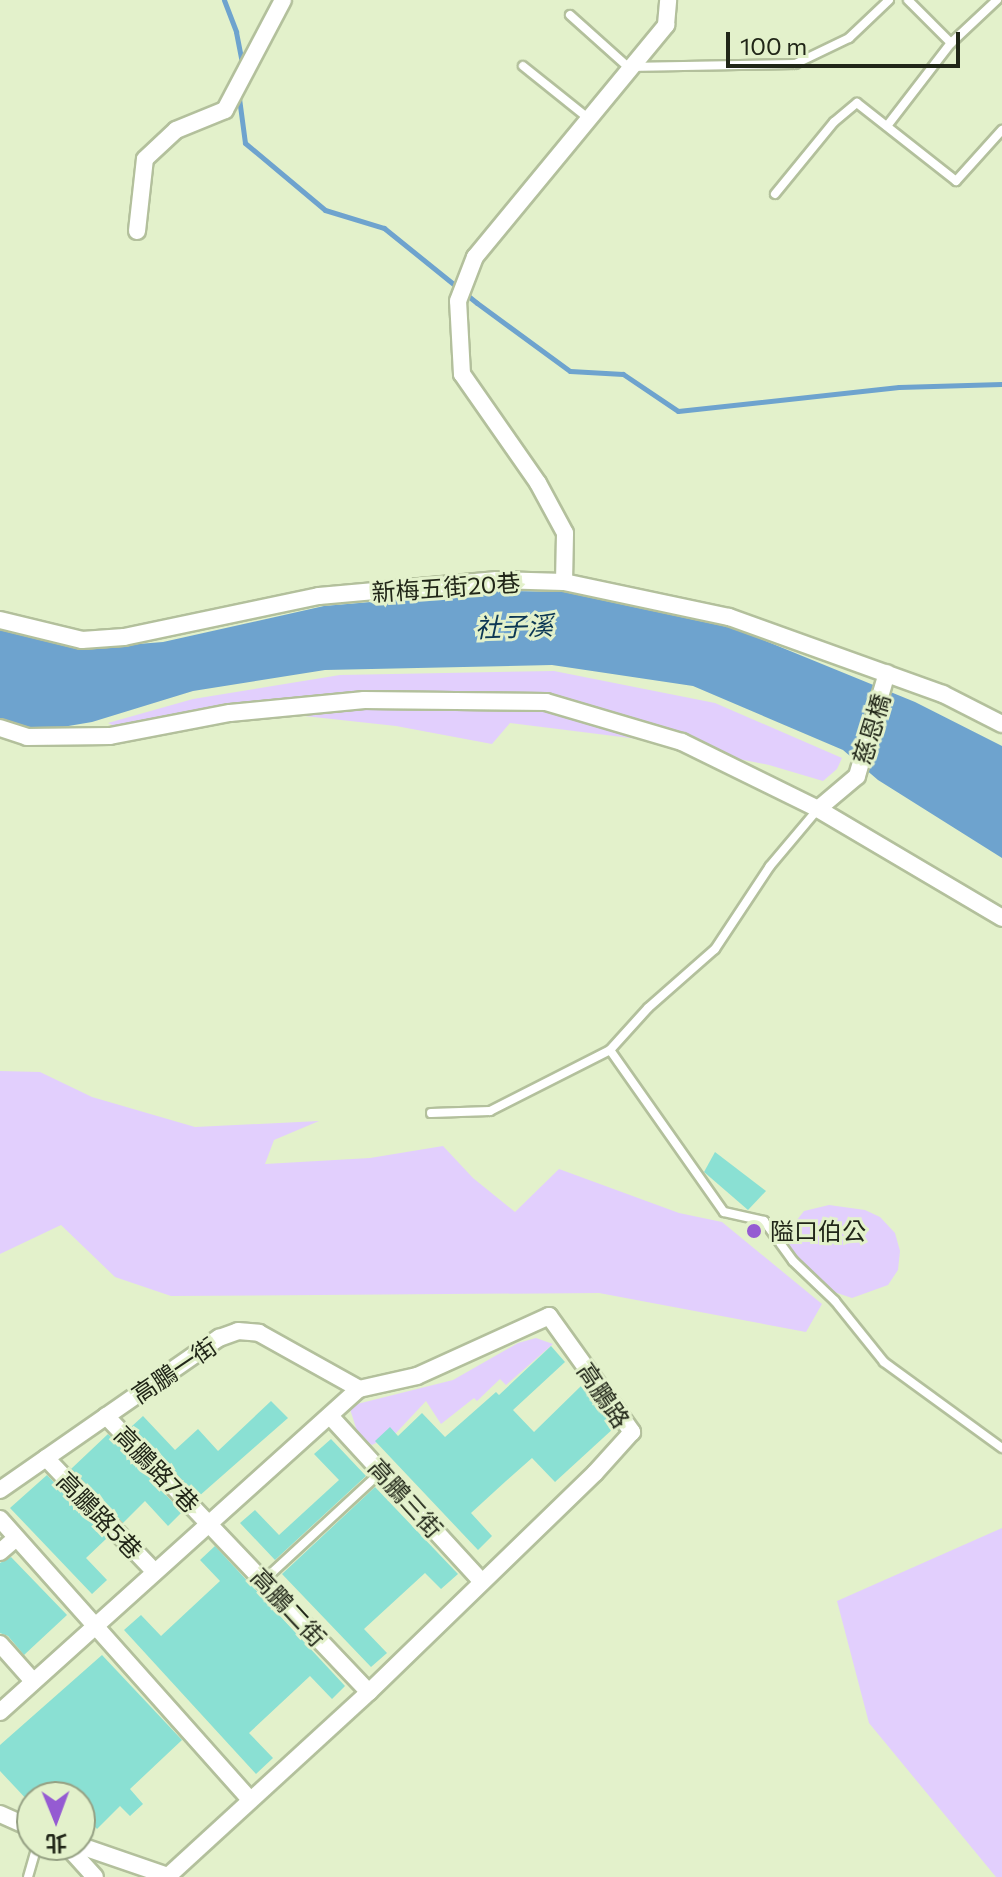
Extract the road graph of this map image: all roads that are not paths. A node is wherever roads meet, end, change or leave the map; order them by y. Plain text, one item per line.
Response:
1 (283, 0) edge
2 (668, 0) edge
3 (889, 0) edge
4 (908, 0) edge
5 (997, 0) edge
6 (570, 15) dead end
7 (951, 43) junction
8 (523, 66) dead end
9 (628, 67) junction
10 (588, 118) junction
11 (887, 126) junction
12 (1002, 130) edge
13 (775, 194) dead end
14 (137, 231) dead end
15 (564, 582) junction
16 (0, 620) edge
17 (886, 678) junction
18 (1002, 724) edge
19 (0, 728) edge
20 (818, 809) junction
21 (1002, 918) edge
22 (610, 1050) junction
23 (431, 1113) dead end
24 (359, 1389) junction
25 (106, 1416) junction
26 (330, 1416) junction
27 (1002, 1448) edge
28 (46, 1458) junction
29 (382, 1471) junction
30 (0, 1490) edge
31 (0, 1519) edge
32 (209, 1522) junction
33 (15, 1539) junction
34 (0, 1552) edge
35 (154, 1571) junction
36 (264, 1580) junction
37 (481, 1581) junction
38 (94, 1626) junction
39 (0, 1644) edge
40 (33, 1681) junction
41 (369, 1692) junction
42 (0, 1712) edge
43 (250, 1800) junction
44 (96, 1851) edge
45 (80, 1861) edge
46 (95, 1877) edge

1 - 14 street
2 - 9 street
3 - 9 lane
4 - 7 lane
5 - 7 lane
6 - 9 lane
7 - 11 lane
8 - 10 lane
9 - 10 street
10 - 15 street
11 - 12 lane
11 - 13 lane
15 - 16 street, 新梅五街20巷
15 - 17 street, 新梅五街20巷
17 - 18 street, 新梅五街20巷
17 - 20 street, 慈恩橋
19 - 20 street
20 - 21 street
20 - 22 lane
22 - 23 lane
22 - 27 lane
24 - 25 street, 高鵬一街
24 - 26 street
24 - 37 street, 高鵬路
25 - 28 street, 高鵬一街
25 - 32 street, 高鵬路7巷
26 - 29 street, 高鵬三街
26 - 32 street
28 - 30 street, 高鵬一街
28 - 35 street, 高鵬路5巷
29 - 36 lane
29 - 37 street, 高鵬三街
31 - 33 street
32 - 35 street
32 - 36 street, 高鵬二街
33 - 34 street
33 - 38 street
35 - 38 street
36 - 41 street, 高鵬二街
37 - 41 street, 高鵬路
38 - 40 street
38 - 43 street
39 - 40 street
40 - 42 street
41 - 43 street, 高鵬路
43 - 44 street, 高鵬路
45 - 46 street

